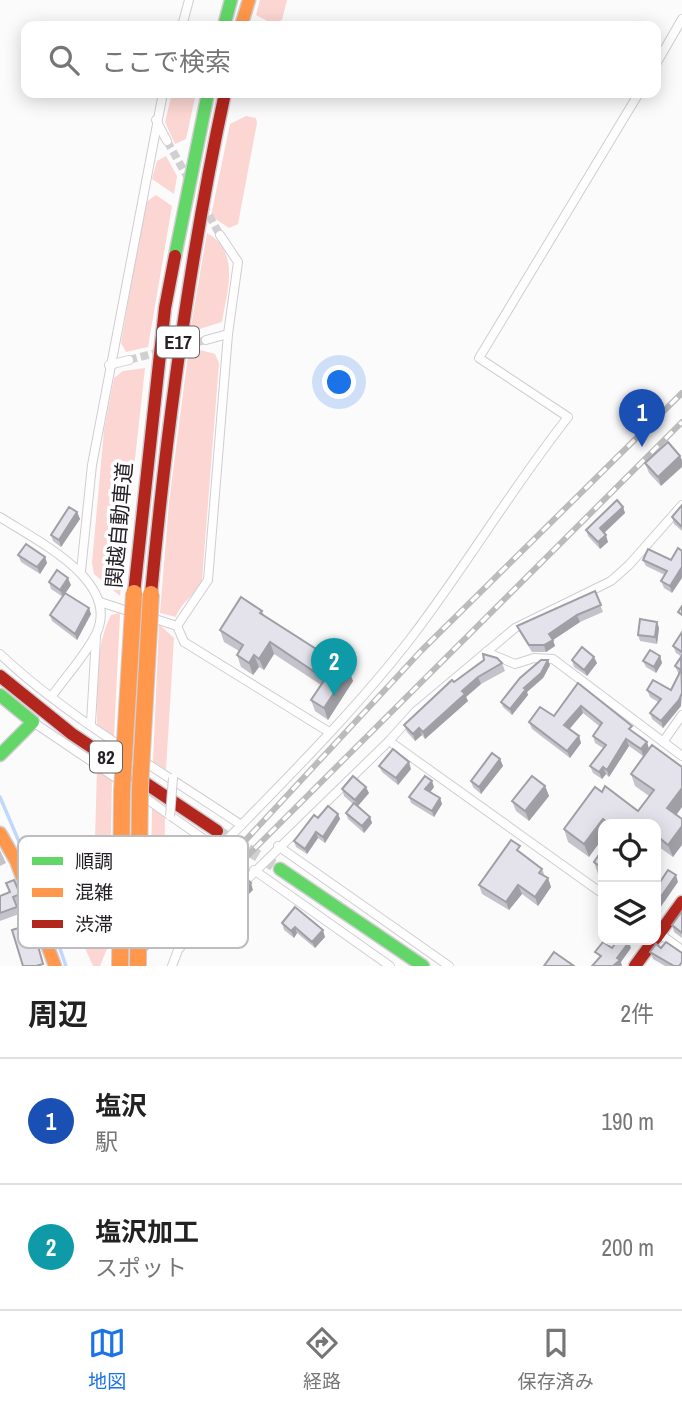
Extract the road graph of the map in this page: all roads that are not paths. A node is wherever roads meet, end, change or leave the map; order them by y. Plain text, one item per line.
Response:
1 (189, 0) edge
2 (231, 0) edge
3 (249, 0) edge
4 (682, 19) edge
5 (183, 21) edge
6 (225, 21) edge
7 (243, 21) edge
8 (661, 55) edge
9 (162, 98) edge
10 (207, 98) edge
11 (224, 98) edge
12 (636, 98) edge
13 (156, 120) junction
14 (167, 141) tunnel mouth
15 (220, 235) tunnel mouth
16 (228, 334) junction
17 (206, 340) tunnel mouth
18 (129, 360) tunnel mouth
19 (109, 365) junction
20 (682, 505) edge
21 (0, 517) edge
22 (81, 571) junction
23 (100, 602) junction
24 (177, 626) junction
25 (97, 634) junction
26 (486, 652) junction
27 (0, 654) edge
28 (0, 676) edge
29 (0, 695) edge
30 (52, 695) junction
31 (682, 715) edge
32 (33, 722) junction
33 (91, 723) junction
34 (330, 732) junction
35 (389, 741) junction
36 (663, 742) junction
37 (0, 755) edge
38 (682, 756) edge
39 (173, 778) junction
40 (170, 816) junction
41 (241, 825) junction
42 (216, 831) tunnel mouth
43 (0, 833) edge
44 (121, 836) edge
45 (139, 836) edge
46 (199, 836) edge
47 (230, 836) edge
48 (278, 846) junction
49 (18, 866) edge
50 (279, 869) tunnel mouth
51 (254, 870) junction
52 (248, 876) edge
53 (598, 890) edge
54 (682, 902) edge
55 (661, 929) edge
56 (661, 939) edge
57 (650, 945) edge
58 (50, 948) edge
59 (120, 948) edge
60 (138, 948) edge
61 (184, 948) edge
62 (682, 950) edge
63 (174, 964) edge
64 (55, 966) edge
65 (120, 966) edge
66 (138, 966) edge
67 (390, 966) edge
68 (423, 966) edge
69 (449, 966) edge
70 (635, 966) edge

1 - 5 street
2 - 6 main road
3 - 7 main road
4 - 8 street
9 - 13 street
10 - 44 main road, 関越自動車道 / E17, bridge
11 - 45 main road, 関越自動車道 / E17, bridge
12 - 34 street
13 - 14 street
13 - 19 street
15 - 16 street
16 - 17 street
16 - 24 street
18 - 19 street
19 - 22 street
20 - 26 street
21 - 22 street
22 - 23 street
23 - 24 street
23 - 25 street
24 - 34 street
25 - 30 street
25 - 33 street
26 - 35 street
26 - 36 street
27 - 30 street
28 - 42 main road, 82
29 - 32 main road
30 - 33 street
31 - 36 street
32 - 37 main road
32 - 40 street
33 - 39 street
34 - 41 street
35 - 48 street
35 - 53 street
36 - 38 street
39 - 40 street, bridge
39 - 41 street
40 - 46 street
41 - 47 street
43 - 49 main road
48 - 51 street
48 - 69 street
50 - 68 main road
51 - 52 street
51 - 67 street
54 - 55 main road
56 - 62 street
57 - 70 main road
58 - 64 main road
59 - 65 main road, 関越自動車道 / E17, bridge
60 - 66 main road, 関越自動車道 / E17, bridge
61 - 63 street

